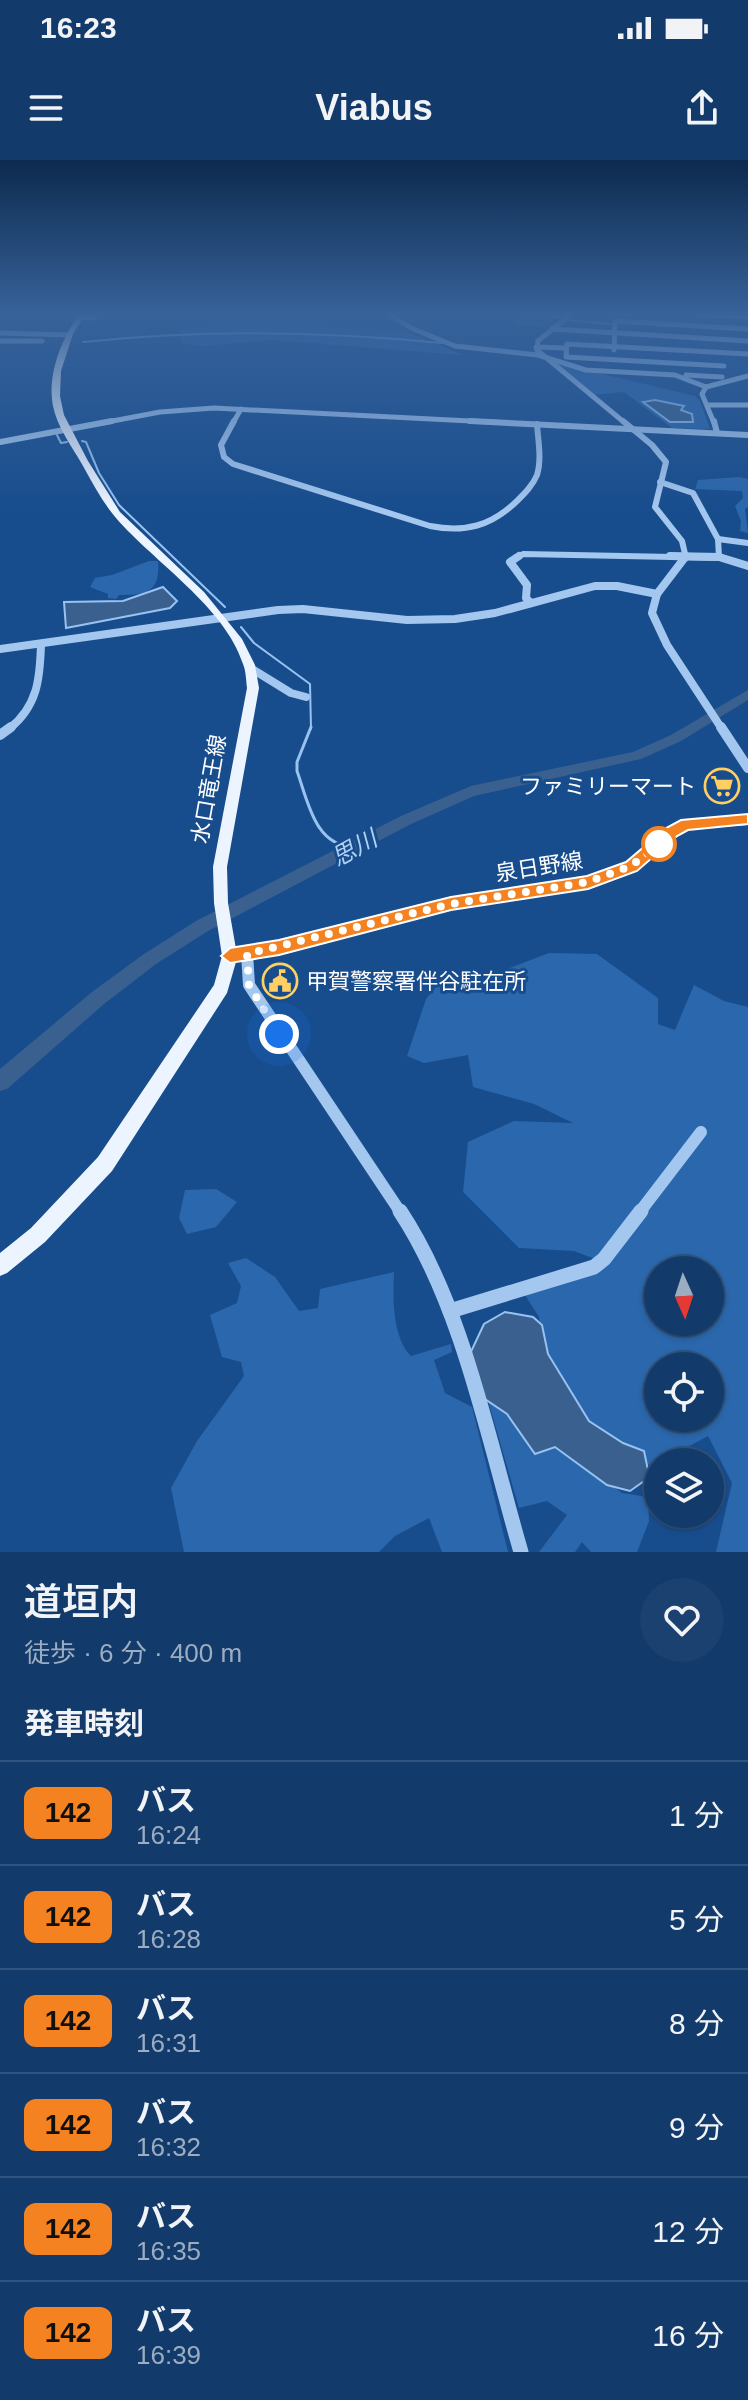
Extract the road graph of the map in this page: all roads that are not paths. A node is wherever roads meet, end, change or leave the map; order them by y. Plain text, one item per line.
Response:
1 (59, 380) edge
2 (570, 380) edge
3 (688, 380) edge
4 (726, 380) edge
5 (706, 387) junction
6 (709, 405) junction
7 (748, 405) edge
8 (241, 409) junction
9 (537, 424) junction
10 (69, 429) junction
11 (631, 429) junction
12 (717, 433) junction
13 (748, 435) edge
14 (0, 442) edge
15 (660, 482) junction
16 (718, 539) junction
17 (748, 543) edge
18 (719, 557) junction
19 (686, 558) junction
20 (748, 566) edge
21 (657, 594) junction
22 (531, 603) junction
23 (219, 618) junction
24 (41, 644) junction
25 (0, 649) edge
26 (252, 669) junction
27 (306, 697) dead end
28 (0, 735) edge
29 (748, 768) edge
30 (748, 820) edge
31 (239, 955) junction
32 (701, 1132) dead end
33 (0, 1266) edge
34 (450, 1311) junction
35 (521, 1552) edge

1 - 10 main road
2 - 11 street
3 - 5 street
4 - 5 street
5 - 6 street
6 - 7 street
6 - 12 street
8 - 9 street
8 - 9 street
8 - 10 street
9 - 11 street
10 - 14 street
10 - 23 main road
11 - 12 street
11 - 15 street
12 - 13 street
15 - 16 street
15 - 19 street
16 - 17 street
16 - 18 street
18 - 19 street
18 - 20 street
19 - 21 street
19 - 22 street
21 - 22 street
21 - 29 street
22 - 23 street
23 - 24 street
23 - 26 main road
24 - 25 street
24 - 28 street
26 - 27 street
26 - 31 main road, 水口竜王線
30 - 31 main road, 泉日野線
31 - 33 main road, 水口竜王線
31 - 34 street
32 - 34 street
34 - 35 street

